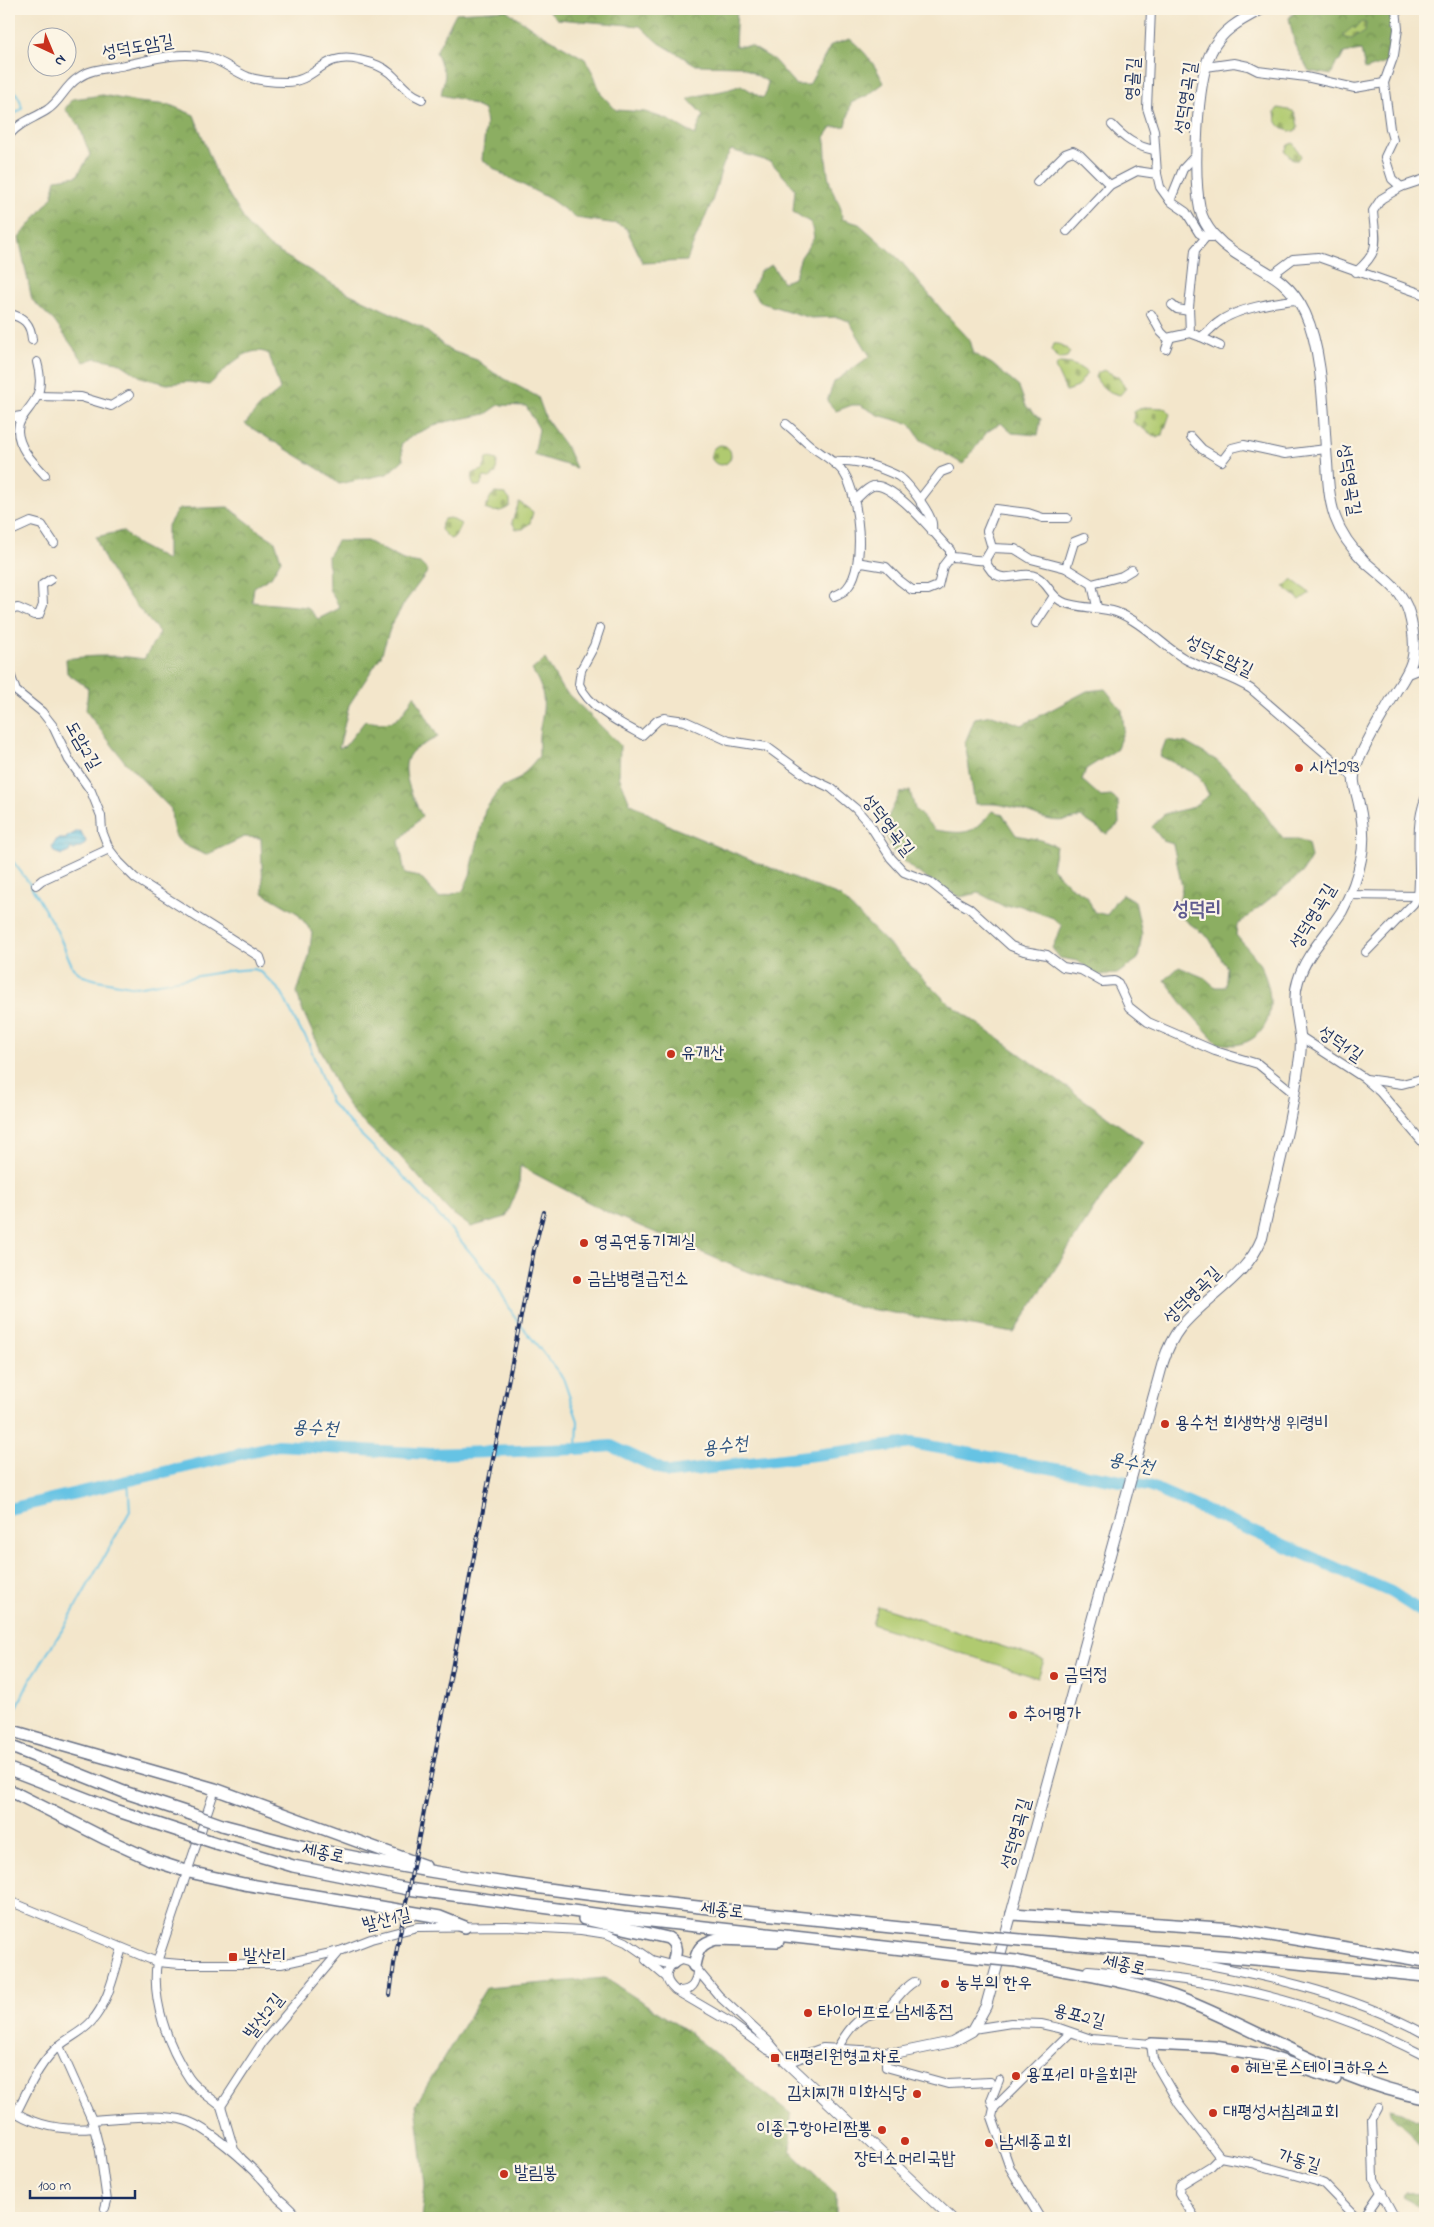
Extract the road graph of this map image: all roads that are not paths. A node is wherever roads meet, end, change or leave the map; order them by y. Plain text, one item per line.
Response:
1 (1151, 9) edge
2 (1262, 9) edge
3 (1396, 9) edge
4 (1206, 67) junction
5 (1384, 82) junction
6 (422, 99) dead end
7 (1112, 125) dead end
8 (9, 135) edge
9 (1154, 150) junction
10 (1196, 155) junction
11 (1157, 174) junction
12 (1425, 179) edge
13 (1037, 182) dead end
14 (1110, 185) junction
15 (1401, 187) junction
16 (1170, 202) junction
17 (1067, 231) dead end
18 (1212, 237) junction
19 (1356, 272) junction
20 (1273, 274) junction
21 (1425, 295) edge
22 (1298, 300) junction
23 (1172, 305) dead end
24 (1188, 311) junction
25 (9, 314) edge
26 (1151, 314) dead end
27 (1190, 333) junction
28 (1201, 337) junction
29 (1170, 338) junction
30 (32, 340) dead end
31 (1220, 346) dead end
32 (1166, 349) dead end
33 (37, 362) dead end
34 (129, 395) dead end
35 (37, 396) junction
36 (21, 416) junction
37 (9, 418) edge
38 (786, 424) dead end
39 (1191, 437) dead end
40 (1326, 449) junction
41 (833, 462) junction
42 (949, 470) dead end
43 (45, 476) dead end
44 (854, 501) junction
45 (921, 504) junction
46 (1067, 518) dead end
47 (9, 532) edge
48 (932, 532) junction
49 (1084, 538) dead end
50 (54, 543) dead end
51 (992, 548) junction
52 (950, 556) junction
53 (985, 560) junction
54 (857, 567) junction
55 (1066, 568) junction
56 (1132, 570) dead end
57 (51, 579) dead end
58 (1092, 584) junction
59 (834, 596) dead end
60 (1054, 596) junction
61 (1097, 607) junction
62 (9, 610) edge
63 (1036, 624) dead end
64 (600, 628) dead end
65 (1425, 667) edge
66 (9, 671) edge
67 (1405, 675) junction
68 (1353, 778) junction
69 (1425, 799) edge
70 (109, 849) junction
71 (36, 885) dead end
72 (1349, 896) junction
73 (1418, 896) junction
74 (1366, 952) dead end
75 (262, 963) dead end
76 (1301, 1037) junction
77 (1364, 1078) junction
78 (1425, 1078) edge
79 (1295, 1094) junction
80 (1425, 1145) edge
81 (9, 1730) edge
82 (9, 1746) edge
83 (9, 1769) edge
84 (215, 1789) junction
85 (11, 1792) edge
86 (189, 1872) junction
87 (450, 1874) junction
88 (9, 1901) edge
89 (539, 1907) junction
90 (1012, 1914) junction
91 (465, 1927) junction
92 (626, 1942) junction
93 (862, 1944) junction
94 (1072, 1944) junction
95 (122, 1948) junction
96 (340, 1951) junction
97 (1425, 1960) edge
98 (157, 1962) junction
99 (672, 1964) junction
100 (1036, 1965) junction
101 (695, 1969) junction
102 (1425, 1976) edge
103 (666, 1977) junction
104 (914, 1982) dead end
105 (680, 1991) junction
106 (974, 2028) junction
107 (1070, 2033) junction
108 (1425, 2034) edge
109 (1151, 2044) junction
110 (59, 2046) junction
111 (836, 2050) junction
112 (886, 2053) junction
113 (1425, 2056) edge
114 (783, 2059) junction
115 (999, 2080) dead end
116 (990, 2082) dead end
117 (1398, 2093) junction
118 (1425, 2098) edge
119 (221, 2106) junction
120 (9, 2108) edge
121 (994, 2108) junction
122 (1378, 2108) dead end
123 (16, 2113) junction
124 (93, 2124) junction
125 (1220, 2157) junction
126 (241, 2158) junction
127 (1382, 2191) junction
128 (105, 2208) dead end
129 (297, 2218) edge
130 (951, 2218) edge
131 (1040, 2218) edge
132 (1195, 2218) edge
133 (1357, 2218) edge
134 (1363, 2218) edge
135 (1395, 2218) edge

1 - 9 street, 영골길
2 - 4 main road, 성덕영곡길
3 - 5 street
4 - 5 street
4 - 10 main road, 성덕영곡길
5 - 15 street
6 - 8 street, 성덕도암길
7 - 9 street
9 - 11 street, 영골길
10 - 16 street
10 - 18 main road, 성덕영곡길
11 - 14 street
11 - 16 street, 영골길
12 - 15 street
13 - 14 street
14 - 17 street
15 - 19 street
16 - 18 street, 영골길
18 - 20 main road, 성덕영곡길
18 - 24 street
19 - 20 street
19 - 21 street
20 - 22 main road, 성덕영곡길
22 - 28 street
22 - 40 main road, 성덕영곡길
23 - 24 street
24 - 27 street
25 - 30 street
26 - 29 street
27 - 28 street
27 - 29 street
28 - 31 street
29 - 32 street
33 - 35 street
34 - 35 street
35 - 36 street
36 - 37 street
36 - 43 street
38 - 41 street
39 - 40 street
40 - 67 main road, 성덕영곡길
41 - 44 street
41 - 45 street
42 - 45 street
44 - 48 street
44 - 54 street
45 - 48 street
46 - 51 street
47 - 50 street
48 - 52 street
49 - 55 street
51 - 53 street
51 - 55 street
52 - 53 street
52 - 54 street
53 - 60 street, 성덕도암길
54 - 59 street
55 - 58 street
56 - 58 street
57 - 62 street
58 - 61 street
60 - 61 street, 성덕도암길
60 - 63 street
61 - 68 street, 성덕도암길
64 - 79 street, 성덕영곡길
65 - 67 street
66 - 70 street, 도암2길
67 - 68 main road, 성덕영곡길
68 - 72 main road, 성덕영곡길
69 - 73 street
70 - 71 street
70 - 75 street, 도암2길
72 - 73 street
72 - 76 main road, 성덕영곡길
73 - 74 street
76 - 77 street, 성덕1길
76 - 79 main road, 성덕영곡길
77 - 78 street, 성덕1길
77 - 80 street, 성덕1길
79 - 90 main road, 성덕영곡길
81 - 84 highway
82 - 87 highway, 세종로, bridge
83 - 89 highway, 세종로, bridge
84 - 86 street
84 - 87 highway
85 - 86 highway
86 - 91 highway
86 - 98 street
87 - 94 highway, 세종로, bridge
88 - 95 street, 발산1길
89 - 93 highway, 세종로
89 - 99 highway
90 - 97 highway
90 - 106 main road, 성덕영곡길
91 - 92 street, 발산1길
91 - 96 street, 발산1길
92 - 99 street
92 - 103 street
93 - 100 highway, 세종로, bridge
93 - 101 highway
94 - 102 highway, 세종로
94 - 108 street
95 - 98 street, 발산1길
95 - 110 street
96 - 98 street, 발산1길
96 - 119 street, 발산2길
98 - 119 street
99 - 101 street
99 - 103 street
100 - 113 street
100 - 117 highway, 세종로
101 - 105 street
101 - 114 street
103 - 105 street
104 - 111 street
105 - 114 street
106 - 107 street, 용포2길
106 - 112 main road, 용포2길
107 - 109 street, 용포2길
107 - 121 street
109 - 117 highway
109 - 125 street
110 - 123 street
110 - 124 street
111 - 112 main road, 용포2길
111 - 114 main road, 용포2길
112 - 116 street
114 - 130 main road
115 - 121 street
117 - 118 highway, 세종로
119 - 126 street
120 - 123 street
121 - 131 street
122 - 127 street
123 - 124 street
124 - 126 street
124 - 128 street
125 - 132 street
125 - 133 street, 가동길
126 - 129 street
127 - 134 street
127 - 135 street

